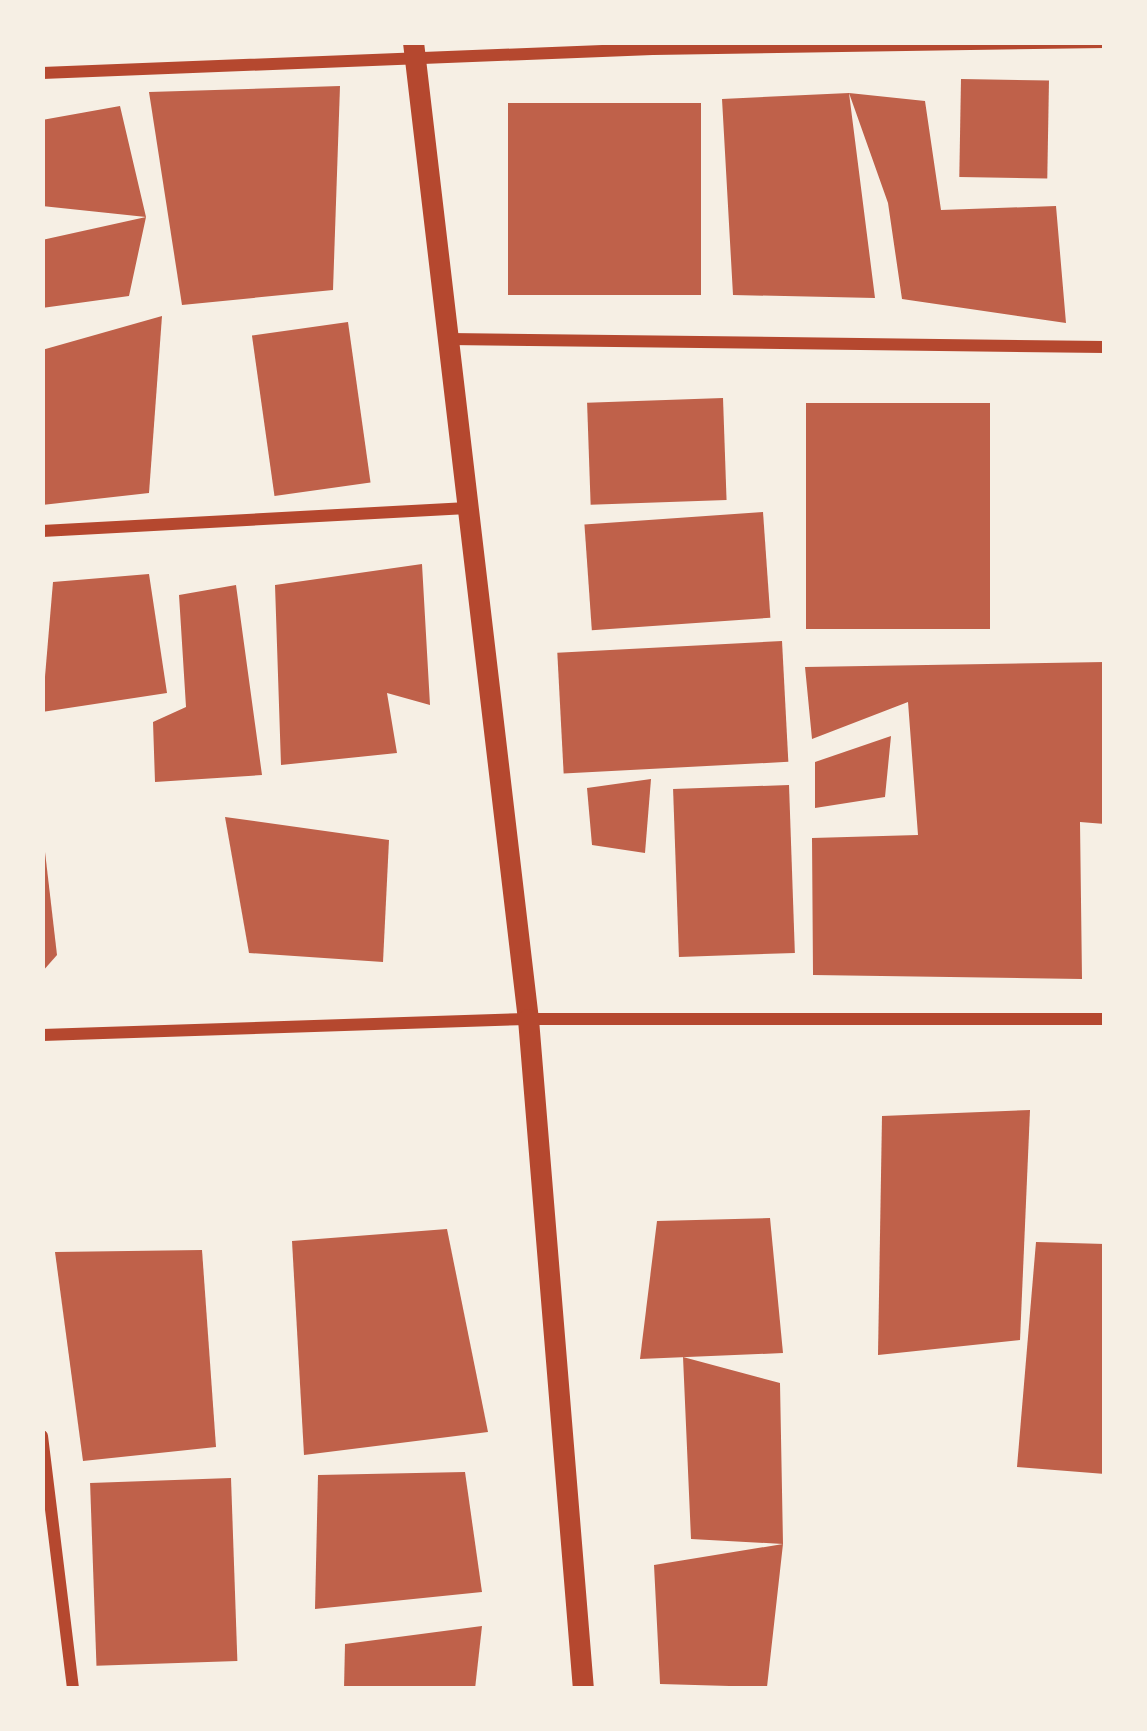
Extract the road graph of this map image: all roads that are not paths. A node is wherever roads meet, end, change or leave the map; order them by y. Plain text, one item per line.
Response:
1 (1105, 42) edge
2 (415, 53) edge
3 (42, 73) edge
4 (449, 339) junction
5 (1105, 347) edge
6 (467, 508) junction
7 (42, 531) edge
8 (528, 1019) junction
9 (1105, 1019) edge
10 (42, 1035) edge
11 (42, 1436) edge
12 (73, 1689) edge
13 (583, 1689) edge

1 - 2 street
2 - 3 street
2 - 4 street
4 - 5 street
4 - 6 street
6 - 7 street
6 - 8 street
8 - 9 street
8 - 10 street
8 - 13 street
11 - 12 street

